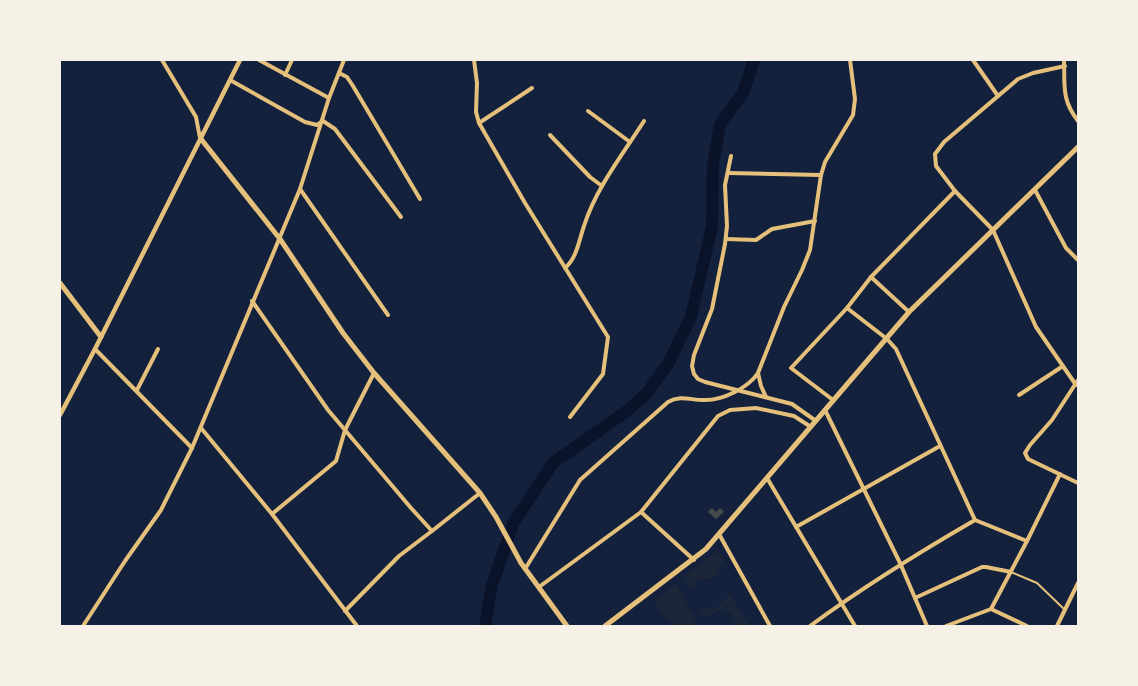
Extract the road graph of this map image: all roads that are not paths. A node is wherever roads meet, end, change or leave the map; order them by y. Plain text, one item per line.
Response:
1 (162, 60) edge
2 (240, 60) edge
3 (258, 60) edge
4 (292, 60) edge
5 (474, 60) edge
6 (850, 60) edge
7 (973, 60) edge
8 (1064, 60) edge
9 (343, 61) edge
10 (1065, 66) junction
11 (339, 73) junction
12 (285, 75) junction
13 (230, 80) junction
14 (532, 88) dead end
15 (998, 96) junction
16 (329, 98) junction
17 (588, 111) dead end
18 (323, 121) junction
19 (644, 121) dead end
20 (1078, 121) edge
21 (479, 123) junction
22 (550, 136) dead end
23 (200, 139) junction
24 (630, 142) junction
25 (1078, 147) edge
26 (731, 156) dead end
27 (728, 173) junction
28 (821, 175) junction
29 (602, 186) junction
30 (300, 189) junction
31 (955, 190) junction
32 (1035, 190) junction
33 (420, 199) dead end
34 (401, 218) dead end
35 (815, 221) junction
36 (993, 230) junction
37 (280, 239) junction
38 (726, 239) junction
39 (1078, 260) edge
40 (565, 268) junction
41 (871, 277) junction
42 (60, 283) edge
43 (252, 301) junction
44 (847, 308) junction
45 (909, 312) junction
46 (388, 315) dead end
47 (101, 337) junction
48 (887, 339) junction
49 (95, 349) junction
50 (158, 349) dead end
51 (1063, 366) junction
52 (374, 373) junction
53 (758, 373) junction
54 (1078, 380) edge
55 (1076, 385) junction
56 (137, 390) junction
57 (738, 390) junction
58 (1019, 395) dead end
59 (766, 397) junction
60 (833, 400) junction
61 (826, 410) junction
62 (60, 415) edge
63 (570, 417) dead end
64 (816, 421) junction
65 (811, 427) junction
66 (201, 428) junction
67 (345, 430) junction
68 (940, 446) junction
69 (192, 448) junction
70 (1060, 474) junction
71 (767, 478) junction
72 (1078, 483) edge
73 (864, 489) junction
74 (480, 493) junction
75 (640, 512) junction
76 (272, 514) junction
77 (974, 520) junction
78 (796, 527) junction
79 (432, 531) junction
80 (719, 534) junction
81 (1027, 541) junction
82 (694, 560) junction
83 (900, 563) junction
84 (525, 569) junction
85 (1011, 572) junction
86 (1078, 583) edge
87 (538, 587) junction
88 (915, 598) junction
89 (841, 603) junction
90 (991, 609) junction
91 (1065, 610) junction
92 (345, 611) junction
93 (1014, 620) junction
94 (83, 626) edge
95 (357, 626) edge
96 (567, 626) edge
97 (606, 626) edge
98 (770, 626) edge
99 (810, 626) edge
100 (855, 626) edge
101 (927, 626) edge
102 (946, 626) edge
103 (1012, 626) edge
104 (1027, 626) edge
105 (1057, 626) edge

1 - 23 street
2 - 13 street
3 - 12 street
4 - 12 street
5 - 21 street
6 - 28 street
7 - 15 street
8 - 10 street
9 - 11 street
10 - 15 street
10 - 20 street
11 - 16 street
11 - 33 street
12 - 16 street
13 - 18 street
13 - 23 street
14 - 21 street
15 - 31 street
16 - 18 street
17 - 24 street
18 - 30 street
18 - 34 street
19 - 24 street
21 - 40 street
22 - 29 street
23 - 37 main road
23 - 47 street
24 - 29 street
25 - 32 main road
26 - 27 street
27 - 28 street
27 - 38 street
28 - 35 street
29 - 40 street
30 - 37 street
30 - 46 street
31 - 36 street
31 - 41 street
32 - 36 main road
32 - 39 street
35 - 38 street
35 - 53 street
36 - 45 main road
36 - 51 street
37 - 43 street
37 - 52 main road
38 - 57 street
40 - 63 street
41 - 44 street
41 - 45 street
42 - 47 main road
43 - 66 street
43 - 67 street
44 - 48 street
44 - 60 street
45 - 48 main road
47 - 49 street
48 - 60 main road
48 - 68 street
49 - 56 street
49 - 62 street
50 - 56 street
51 - 55 street
51 - 58 street
52 - 67 street
52 - 74 main road
53 - 57 street
53 - 59 street
54 - 55 street
55 - 70 street
56 - 69 street
57 - 59 street
57 - 84 street
59 - 64 street
60 - 61 main road
61 - 64 main road
61 - 73 street
64 - 65 main road
65 - 71 main road
65 - 75 street
66 - 69 street
66 - 76 street
67 - 76 street
67 - 79 street
68 - 73 street
68 - 77 street
69 - 94 street
70 - 72 street
70 - 81 street
71 - 78 street
71 - 80 main road
73 - 78 street
73 - 83 street
74 - 79 street
74 - 84 main road
75 - 82 street
75 - 87 street
76 - 92 street
77 - 81 street
77 - 83 street
78 - 89 street
79 - 92 street
80 - 82 main road
80 - 98 street
81 - 85 street
82 - 97 main road
83 - 88 street
83 - 89 street
84 - 87 main road
85 - 88 street
85 - 90 street
85 - 91 lane
86 - 91 street
87 - 96 main road
88 - 101 street
89 - 99 street
89 - 100 street
90 - 93 street
90 - 102 street
91 - 105 street
92 - 95 street
93 - 103 street
93 - 104 street

